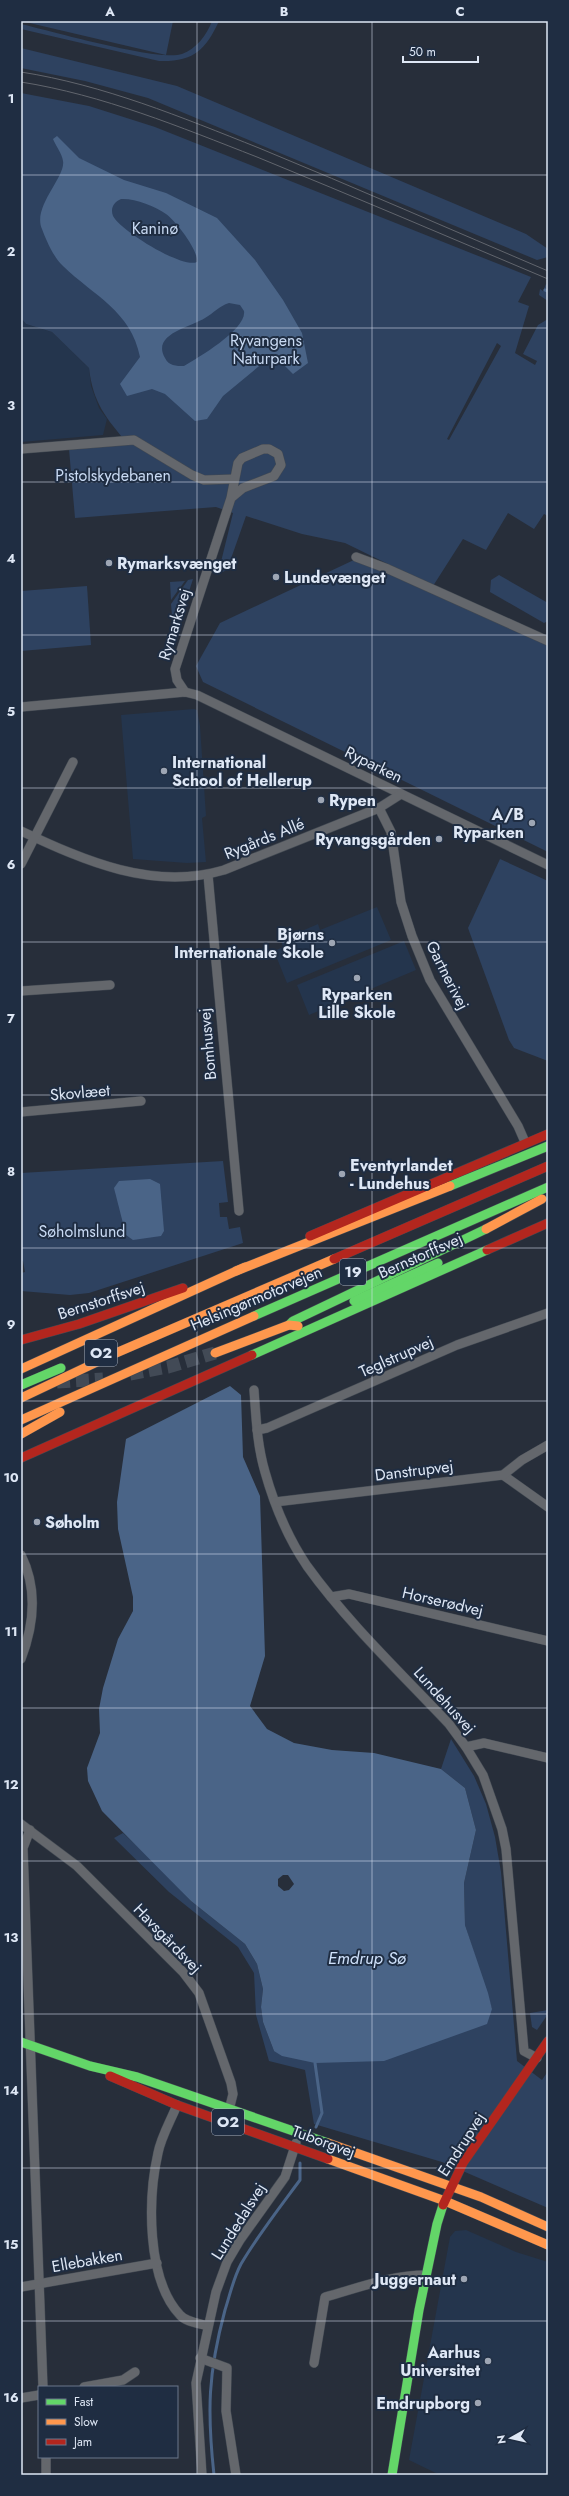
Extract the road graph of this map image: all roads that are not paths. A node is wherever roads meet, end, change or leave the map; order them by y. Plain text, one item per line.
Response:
1 (21, 449) edge
2 (234, 479) junction
3 (231, 498) junction
4 (356, 557) dead end
5 (548, 641) edge
6 (185, 692) junction
7 (21, 707) edge
8 (74, 762) dead end
9 (401, 794) junction
10 (378, 808) junction
11 (21, 831) edge
12 (35, 838) junction
13 (21, 864) edge
14 (548, 865) edge
15 (208, 875) junction
16 (110, 985) dead end
17 (21, 991) edge
18 (141, 1101) dead end
19 (21, 1112) edge
20 (548, 1134) edge
21 (525, 1142) junction
22 (548, 1146) edge
23 (548, 1166) edge
24 (548, 1187) edge
25 (548, 1195) edge
26 (239, 1211) dead end
27 (548, 1216) edge
28 (548, 1223) edge
29 (236, 1271) junction
30 (548, 1313) edge
31 (183, 1325) junction
32 (289, 1325) junction
33 (21, 1340) edge
34 (215, 1353) tunnel mouth
35 (158, 1357) junction
36 (21, 1369) edge
37 (21, 1385) edge
38 (254, 1390) dead end
39 (21, 1398) edge
40 (21, 1420) edge
41 (257, 1430) junction
42 (21, 1434) edge
43 (548, 1445) edge
44 (21, 1458) edge
45 (503, 1475) junction
46 (275, 1502) junction
47 (548, 1507) edge
48 (21, 1555) edge
49 (331, 1597) junction
50 (548, 1641) edge
51 (21, 1659) edge
52 (466, 1747) junction
53 (548, 1758) edge
54 (21, 1824) edge
55 (30, 1830) junction
56 (22, 1857) edge
57 (548, 2041) edge
58 (25, 2044) edge
59 (537, 2058) junction
60 (90, 2066) junction
61 (178, 2105) junction
62 (229, 2110) junction
63 (301, 2135) junction
64 (294, 2146) junction
65 (450, 2186) junction
66 (445, 2201) junction
67 (548, 2227) edge
68 (548, 2245) edge
69 (157, 2263) junction
70 (426, 2275) junction
71 (40, 2283) junction
72 (21, 2286) edge
73 (208, 2326) junction
74 (200, 2358) junction
75 (314, 2363) dead end
76 (135, 2372) dead end
77 (43, 2386) edge
78 (90, 2386) edge
79 (38, 2394) edge
80 (21, 2398) edge
81 (46, 2458) edge
82 (46, 2475) edge
83 (202, 2475) edge
84 (236, 2475) edge
85 (392, 2475) edge

1 - 2 street
2 - 3 street, Rymarksvej
2 - 3 street, Rymarksvej
3 - 6 street, Rymarksvej
4 - 5 street
6 - 7 street
6 - 9 street, Ryparken
8 - 12 street
9 - 10 street, Rygårds Allé
9 - 14 street, Ryparken
10 - 15 street, Rygårds Allé
10 - 21 street, Gartnerivej
11 - 12 street, Rygårds Allé
12 - 13 street
12 - 15 street, Rygårds Allé
15 - 26 street, Bomhusvej
16 - 17 street
18 - 19 street, Skovlæet
20 - 21 main road
21 - 29 main road
22 - 29 main road
23 - 31 main road, Helsingørmotorvejen / 19
24 - 35 main road, Helsingørmotorvejen / 19
25 - 32 main road
27 - 32 main road, Bernstorffsvej
28 - 44 main road
29 - 33 main road, Bernstorffsvej
29 - 36 main road
30 - 41 street, Teglstrupvej
31 - 37 main road, O2
31 - 39 main road, Helsingørmotorvejen / 19
32 - 34 main road, Bernstorffsvej
35 - 40 main road, Helsingørmotorvejen / 19
35 - 42 main road, O2
38 - 41 street, Lundehusvej
41 - 46 street, Lundehusvej
43 - 45 street
45 - 46 street, Danstrupvej
45 - 47 street
46 - 49 street, Lundehusvej
48 - 51 street
49 - 50 street, Horserødvej
49 - 52 street, Lundehusvej
52 - 53 street
52 - 59 street, Lundehusvej
54 - 55 street, Havsgårdsvej
55 - 56 street
55 - 62 street, Havsgårdsvej
56 - 58 street
57 - 59 main road, Emdrupvej
58 - 60 main road, Tuborgvej / O2
58 - 71 street
59 - 65 main road, Emdrupvej
60 - 61 main road, Tuborgvej / O2
60 - 62 main road, Tuborgvej / O2
61 - 64 main road, Tuborgvej / O2
61 - 69 street
62 - 63 main road, Tuborgvej / O2
63 - 64 street, Lundedalsvej
63 - 65 main road, Tuborgvej / O2
64 - 66 main road, Tuborgvej / O2
64 - 73 street, Lundedalsvej
65 - 66 main road, Emdrupvej
65 - 67 main road, Tuborgvej / O2
66 - 68 main road, Tuborgvej / O2
66 - 70 main road, Emdrupvej
69 - 71 street, Ellebakken
69 - 73 street
70 - 75 street
70 - 85 main road, Emdrupvej
71 - 72 street, Ellebakken
71 - 77 street
73 - 74 street, Lundedalsvej
74 - 83 street, Lundedalsvej
74 - 84 street
76 - 78 street
79 - 80 street
81 - 82 street

